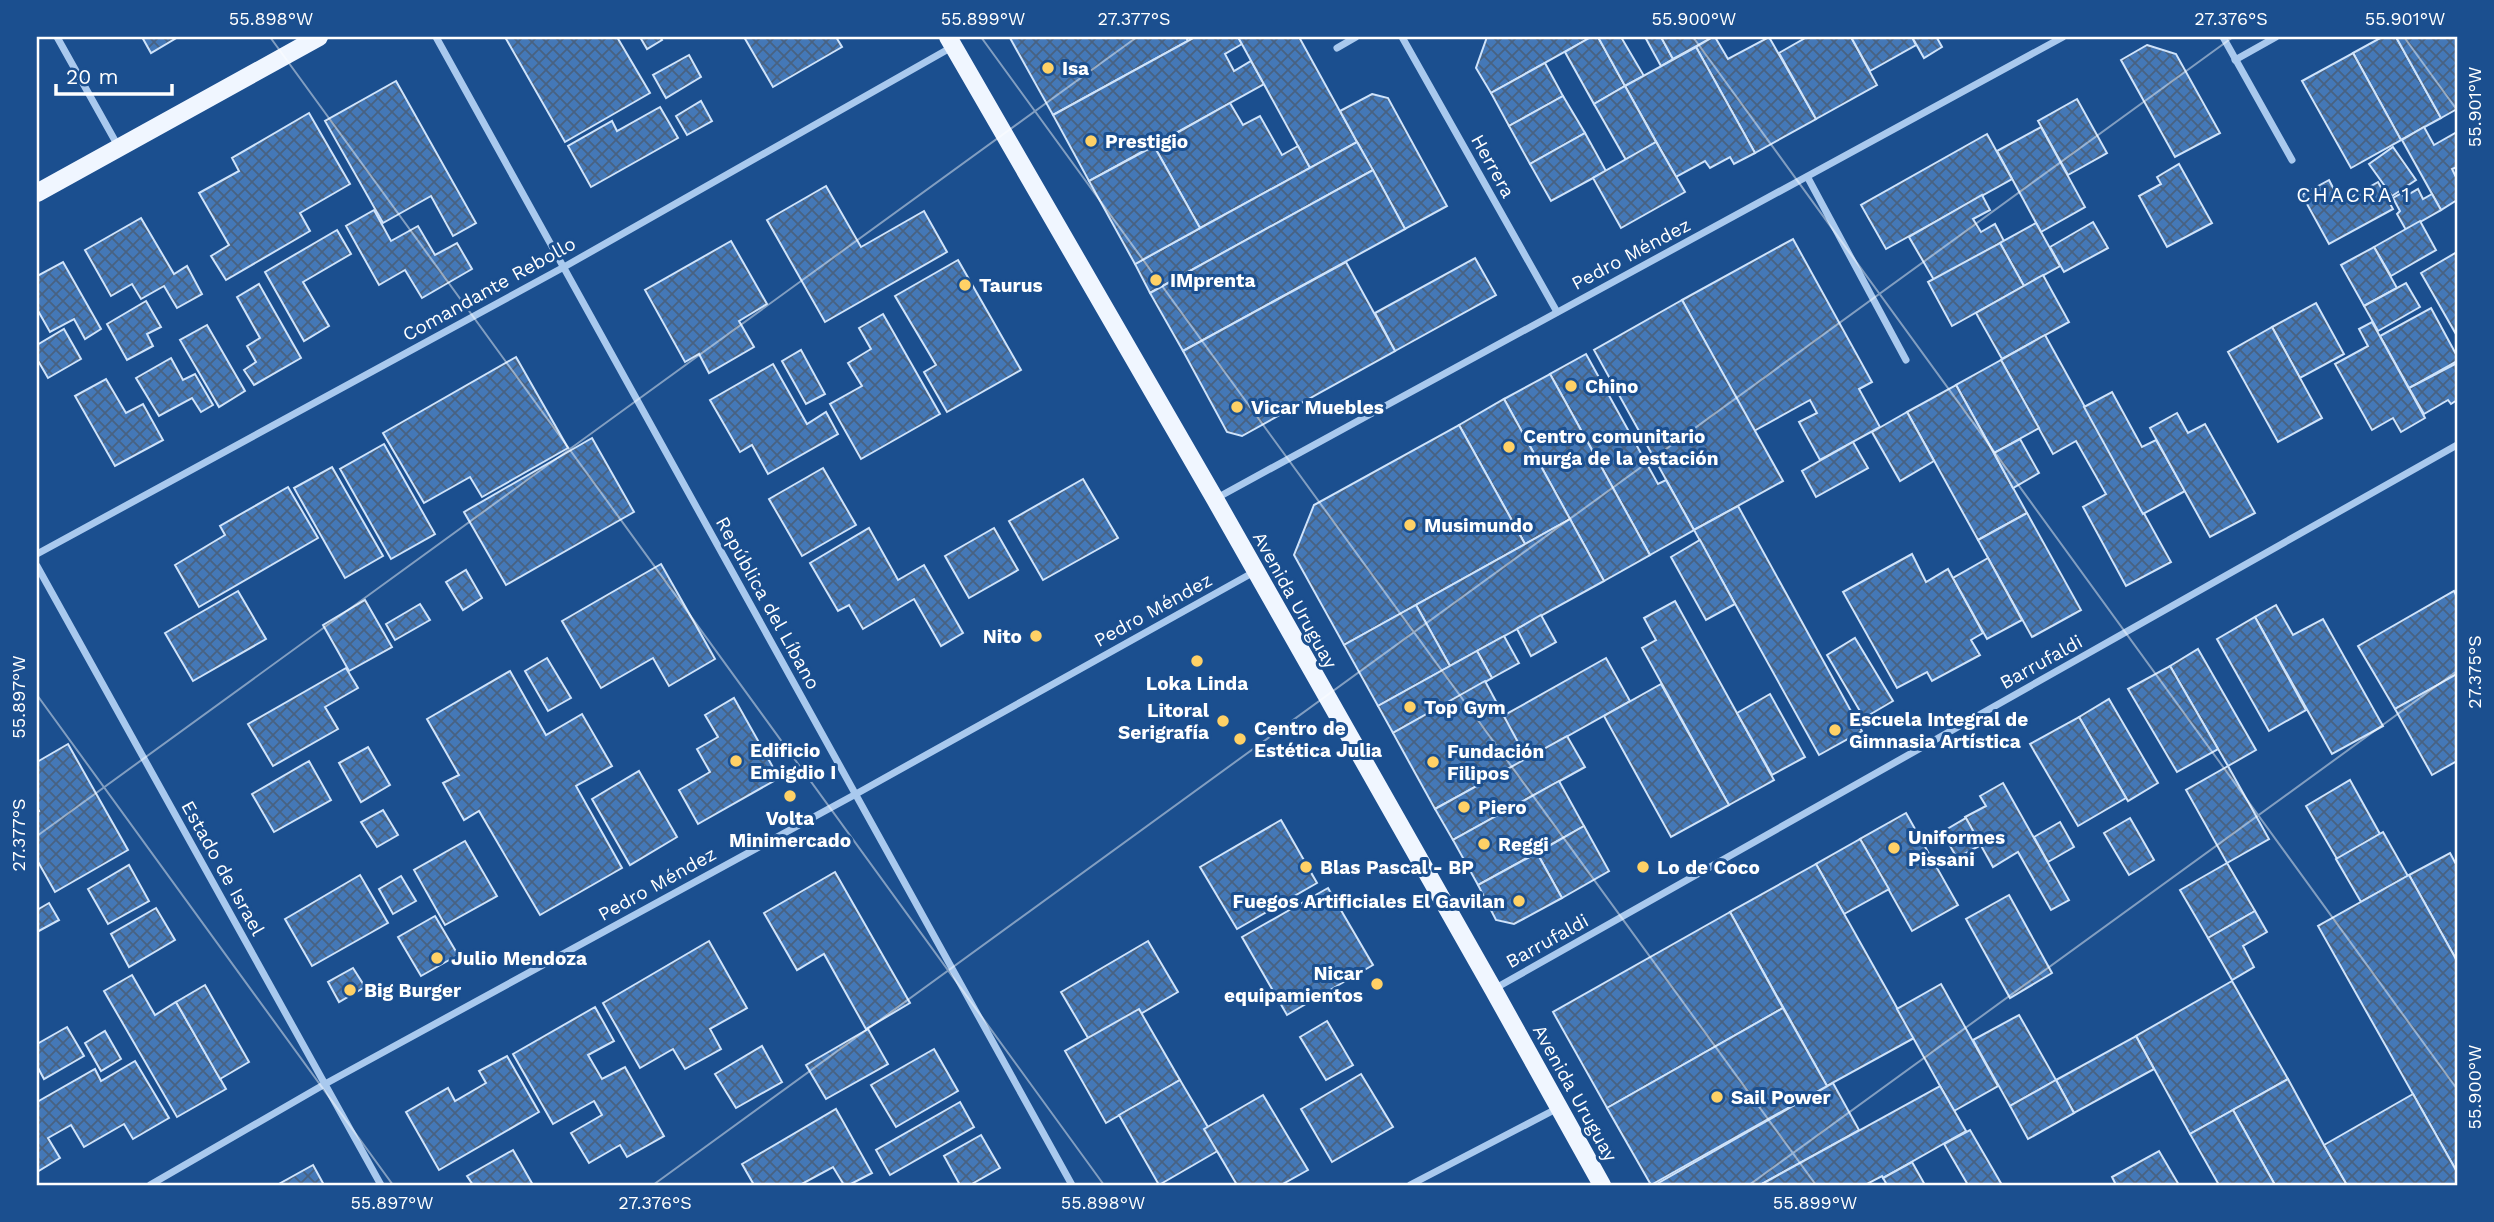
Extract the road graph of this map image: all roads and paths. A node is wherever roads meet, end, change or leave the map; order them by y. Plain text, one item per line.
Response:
1 (57, 37) edge
2 (318, 37) edge
3 (436, 37) edge
4 (1356, 37) edge
5 (1402, 37) edge
6 (2063, 37) edge
7 (2222, 37) edge
8 (2276, 37) edge
9 (950, 42) edge
10 (1336, 48) dead end
11 (2235, 60) junction
12 (119, 147) junction
13 (2292, 160) dead end
14 (1808, 178) junction
15 (37, 192) edge
16 (564, 267) junction
17 (1557, 312) junction
18 (1906, 360) dead end
19 (2457, 444) edge
20 (1215, 499) junction
21 (37, 554) edge
22 (37, 566) edge
23 (1254, 572) junction
24 (856, 794) junction
25 (1493, 989) junction
26 (325, 1084) junction
27 (1559, 1108) junction
28 (150, 1185) edge
29 (381, 1185) edge
30 (1073, 1185) edge
31 (1410, 1185) edge
32 (1601, 1185) edge

1 - 12 street
2 - 12 main road
3 - 16 street, República del Líbano
4 - 10 street
5 - 17 street, Herrera
6 - 14 street, Pedro Méndez
7 - 11 street
8 - 11 street
9 - 16 street, Comandante Rebollo
9 - 20 main road, Avenida Uruguay
11 - 13 street
12 - 15 main road
14 - 17 street, Pedro Méndez
14 - 18 street
16 - 21 street, Comandante Rebollo
16 - 24 street, República del Líbano
17 - 20 street, Pedro Méndez
19 - 25 street, Barrufaldi
20 - 23 main road, Avenida Uruguay
22 - 26 street, Estado de Israel
23 - 24 street, Pedro Méndez
23 - 25 main road, Avenida Uruguay
24 - 26 street, Pedro Méndez
24 - 30 street, República del Líbano
25 - 27 main road, Avenida Uruguay
26 - 28 street, Pedro Méndez
26 - 29 street, Estado de Israel
27 - 31 street
27 - 32 main road, Avenida Uruguay

